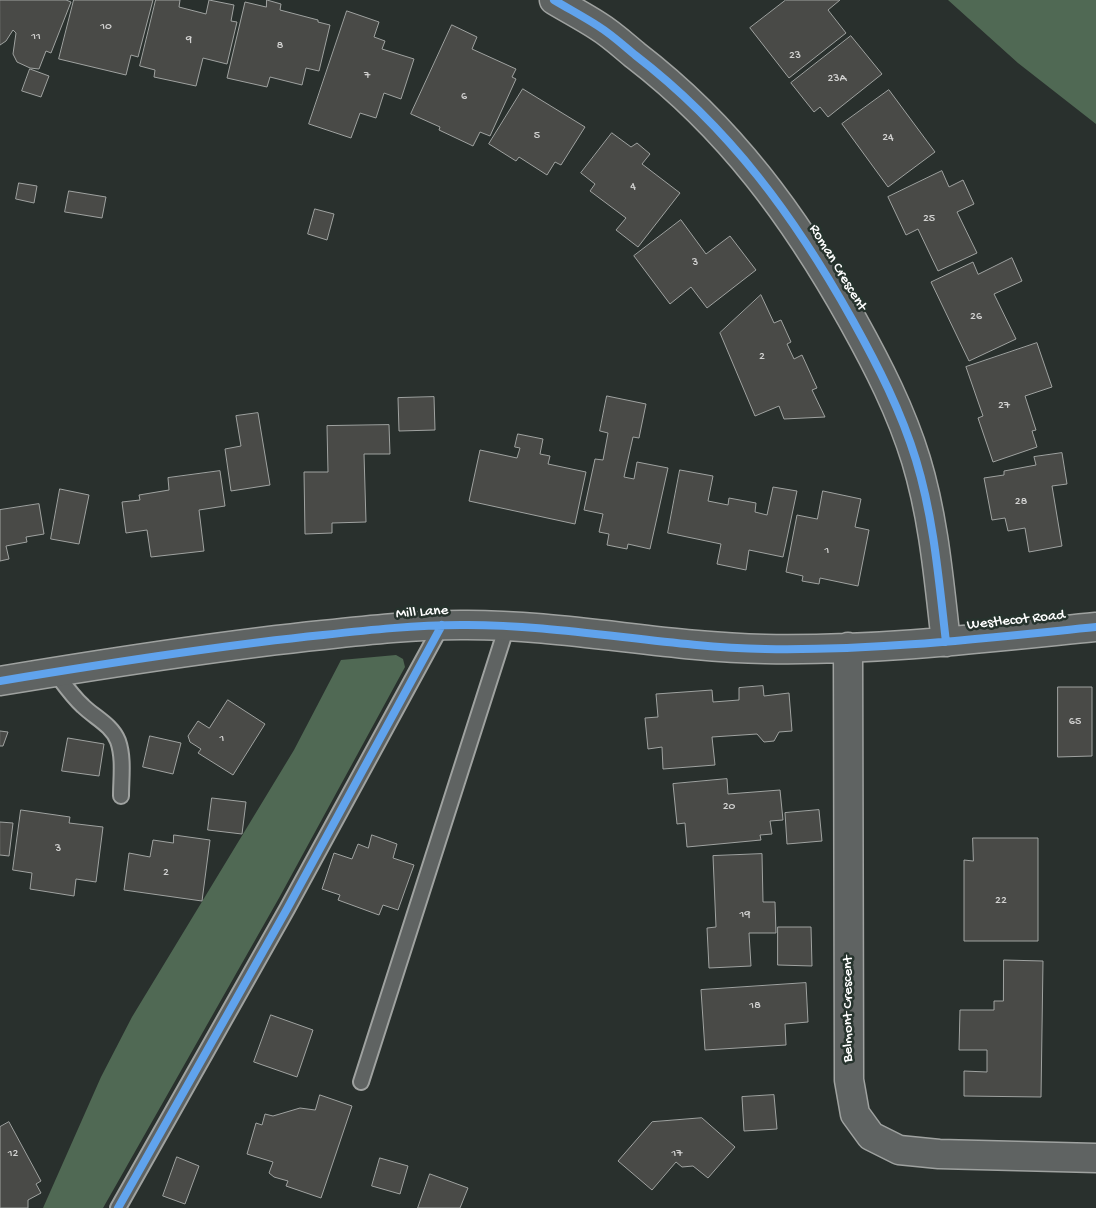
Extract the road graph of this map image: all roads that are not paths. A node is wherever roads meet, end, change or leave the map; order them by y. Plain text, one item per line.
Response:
1 (554, 0) edge
2 (442, 625) junction
3 (507, 626) junction
4 (1096, 627) edge
5 (946, 642) junction
6 (848, 647) junction
7 (55, 672) junction
8 (0, 681) edge
9 (121, 796) dead end
10 (361, 1082) dead end
11 (1096, 1158) edge
12 (118, 1208) edge

1 - 5 street, Roman Crescent
2 - 3 street, Mill Lane
2 - 7 street, Mill Lane
2 - 12 lane
3 - 6 street, Mill Lane
3 - 10 lane
4 - 5 street, Westlecot Road
5 - 6 street, Westlecot Road
6 - 11 street, Belmont Crescent
7 - 8 street, Mill Lane
7 - 9 lane

